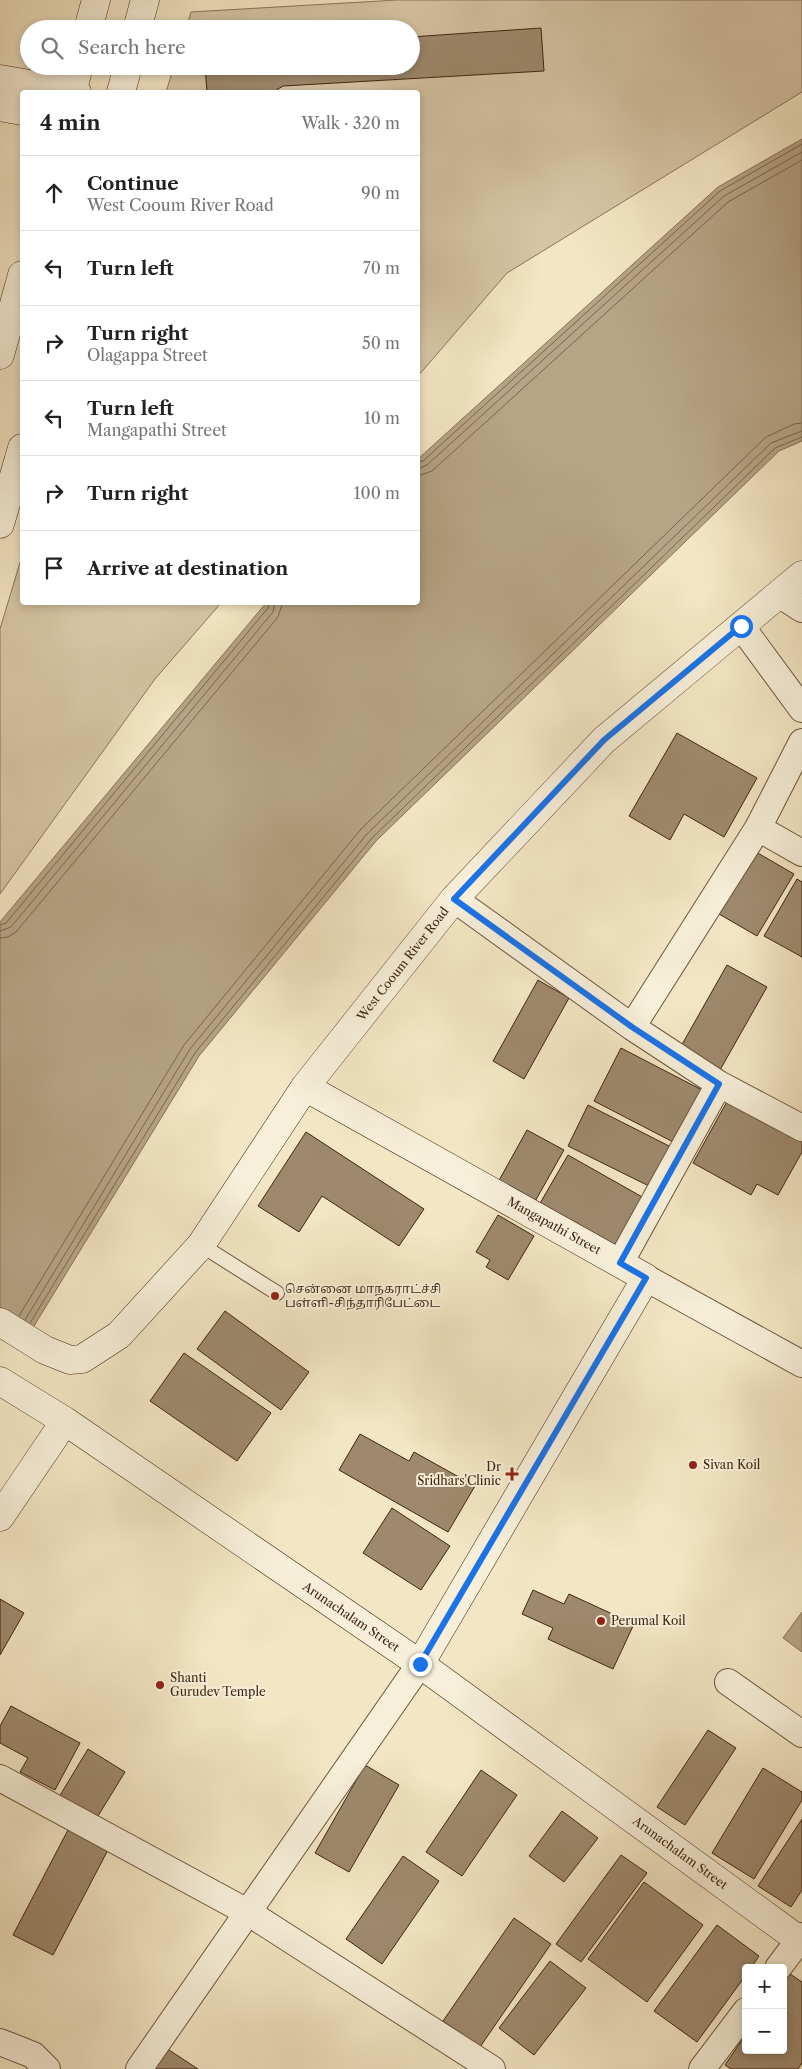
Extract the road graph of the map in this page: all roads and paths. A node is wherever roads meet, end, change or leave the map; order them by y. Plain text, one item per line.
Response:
1 (145, 0) edge
2 (96, 1) edge
3 (91, 20) edge
4 (139, 20) edge
5 (126, 75) edge
6 (0, 79) edge
7 (75, 86) edge
8 (122, 90) edge
9 (0, 107) edge
10 (20, 111) edge
11 (20, 282) edge
12 (0, 355) edge
13 (20, 455) edge
14 (0, 524) edge
15 (802, 575) edge
16 (779, 594) junction
17 (802, 609) edge
18 (741, 626) junction
19 (802, 709) edge
20 (802, 742) edge
21 (758, 828) junction
22 (802, 853) edge
23 (454, 899) junction
24 (632, 1027) junction
25 (719, 1084) junction
26 (305, 1087) junction
27 (802, 1128) edge
28 (201, 1245) junction
29 (620, 1263) junction
30 (646, 1278) junction
31 (277, 1294) dead end
32 (6, 1327) edge
33 (802, 1364) edge
34 (7, 1386) edge
35 (64, 1421) junction
36 (0, 1517) edge
37 (420, 1664) junction
38 (728, 1682) dead end
39 (802, 1734) edge
40 (0, 1778) edge
41 (249, 1913) junction
42 (801, 1939) edge
43 (781, 1964) edge
44 (742, 2016) edge
45 (0, 2042) edge
46 (46, 2068) edge
47 (139, 2069) edge
48 (492, 2069) edge
49 (702, 2069) edge

1 - 4 main road
2 - 3 main road
5 - 8 main road
6 - 7 main road
9 - 10 main road
11 - 12 main road
13 - 14 main road
15 - 16 main road, West Cooum River Road
16 - 17 street
16 - 18 main road, West Cooum River Road
18 - 19 street
18 - 23 main road, West Cooum River Road
20 - 21 street
21 - 22 street
21 - 24 street
23 - 24 street
23 - 26 main road, West Cooum River Road
24 - 25 street
25 - 27 street
25 - 29 street
26 - 28 main road, West Cooum River Road
26 - 29 main road, Mangapathi Street
28 - 31 lane
28 - 32 main road, West Cooum River Road
29 - 30 main road, Mangapathi Street
30 - 33 street, Mangapathi Street
30 - 37 main road
34 - 35 main road, Arunachalam Street
35 - 36 main road
35 - 37 main road, Arunachalam Street
37 - 41 street
37 - 42 main road, Arunachalam Street
38 - 39 street
40 - 41 street
41 - 47 street
41 - 48 street
42 - 43 street
44 - 49 street
45 - 46 street

